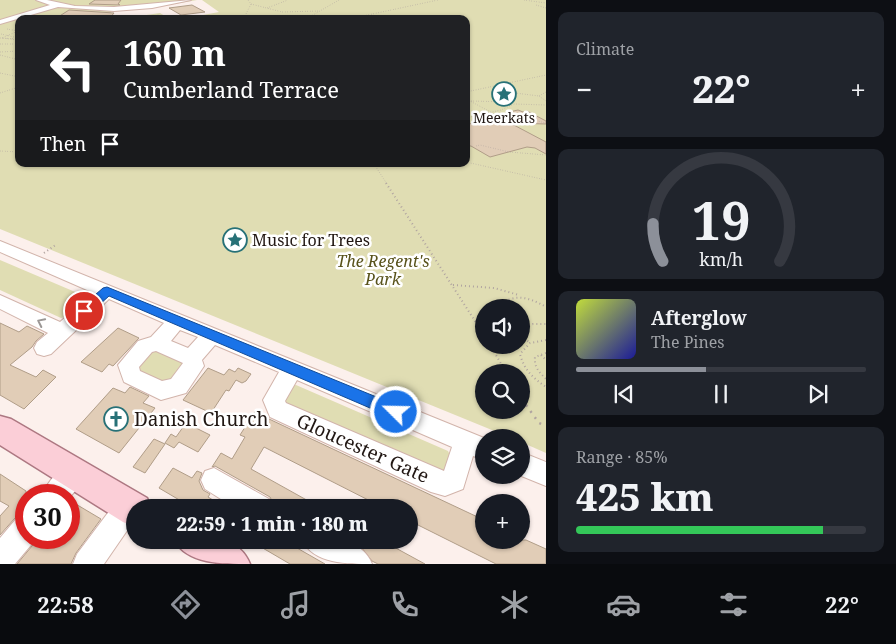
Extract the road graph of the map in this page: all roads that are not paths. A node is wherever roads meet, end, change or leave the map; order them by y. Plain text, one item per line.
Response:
1 (38, 0) edge
2 (188, 0) edge
3 (109, 1) edge
4 (57, 5) junction
5 (74, 6) junction
6 (89, 8) junction
7 (98, 8) junction
8 (30, 15) edge
9 (59, 15) dead end
10 (88, 15) edge
11 (15, 21) edge
12 (3, 25) edge
13 (0, 246) edge
14 (107, 291) junction
15 (0, 301) edge
16 (178, 320) junction
17 (62, 332) junction
18 (212, 334) junction
19 (157, 343) junction
20 (44, 348) dead end
21 (191, 358) junction
22 (293, 368) junction
23 (0, 429) edge
24 (474, 445) edge
25 (530, 468) edge
26 (546, 474) edge
27 (214, 480) dead end
28 (64, 484) edge
29 (80, 490) edge
30 (245, 499) edge
31 (126, 506) edge
32 (126, 515) edge
33 (15, 542) edge
34 (207, 549) edge
35 (332, 549) edge
36 (0, 560) edge
37 (87, 564) edge
38 (232, 564) edge
39 (358, 564) edge

1 - 4 street
2 - 7 street
3 - 7 street
4 - 5 street
4 - 8 street
5 - 6 street
5 - 9 street
6 - 7 street
6 - 10 street
11 - 12 street
13 - 14 street
14 - 16 street
14 - 17 street
17 -> 15 street
16 - 18 street
16 - 19 street
17 - 20 street
18 - 21 street
18 - 22 street
19 - 21 street
19 - 21 street
22 - 24 street
22 - 24 street, Gloucester Gate
23 - 28 main road
25 - 26 street
27 - 30 street
29 - 31 main road
32 - 37 street
33 - 36 street
34 - 38 main road
35 - 39 street

